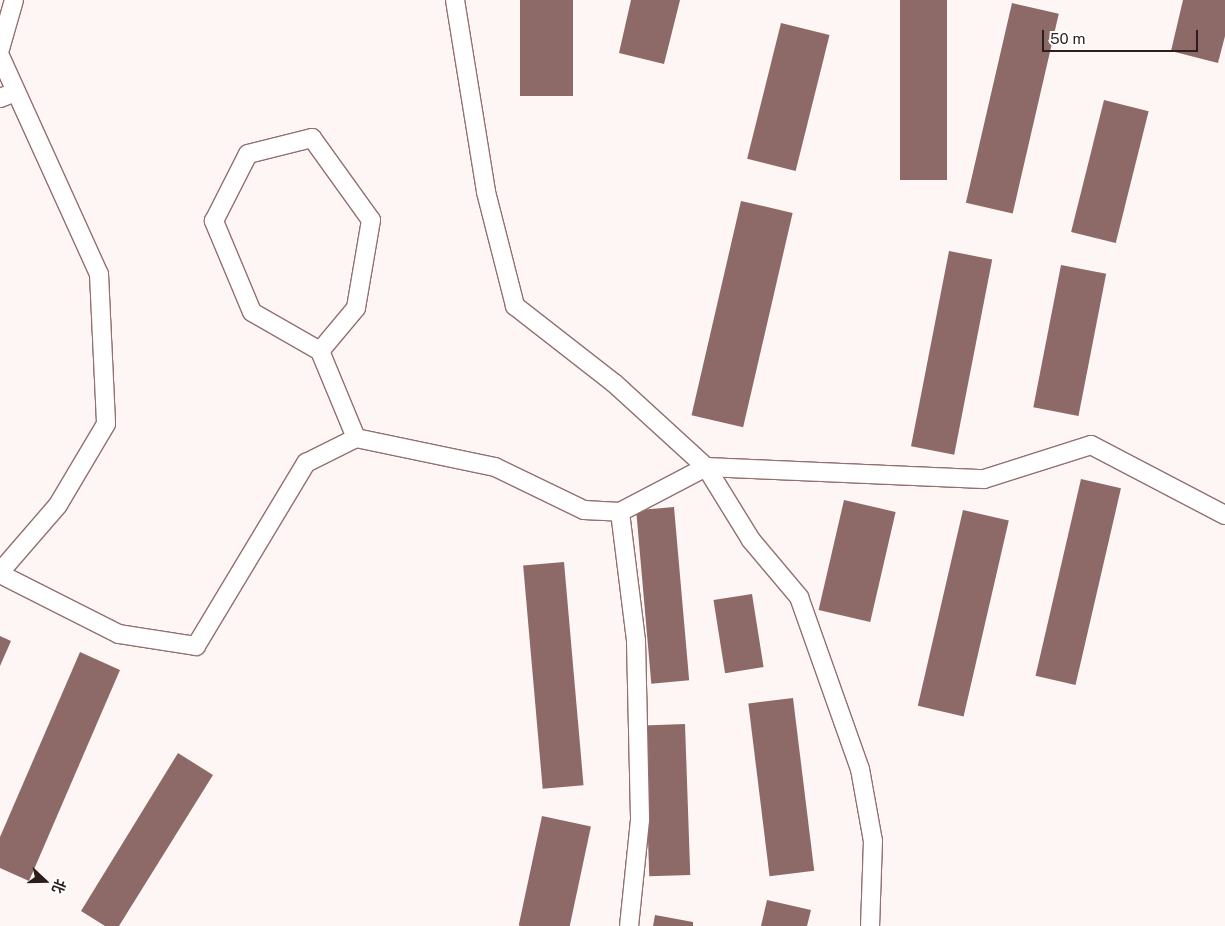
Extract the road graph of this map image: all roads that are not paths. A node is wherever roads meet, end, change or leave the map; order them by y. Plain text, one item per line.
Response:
1 (14, 0) edge
2 (450, 0) edge
3 (455, 0) edge
4 (462, 31) junction
5 (0, 49) edge
6 (0, 56) edge
7 (16, 92) junction
8 (0, 98) edge
9 (320, 351) junction
10 (356, 438) junction
11 (706, 467) junction
12 (620, 512) junction
13 (1225, 515) edge
14 (0, 573) edge
15 (629, 926) edge
16 (870, 926) edge

1 - 5 street
2 - 4 street
3 - 4 street
4 - 11 street
6 - 7 street
7 - 8 street
7 - 14 street
9 - 9 street
9 - 10 street
10 - 12 street
10 - 14 street
11 - 12 street
11 - 13 street
11 - 16 street
12 - 15 street

